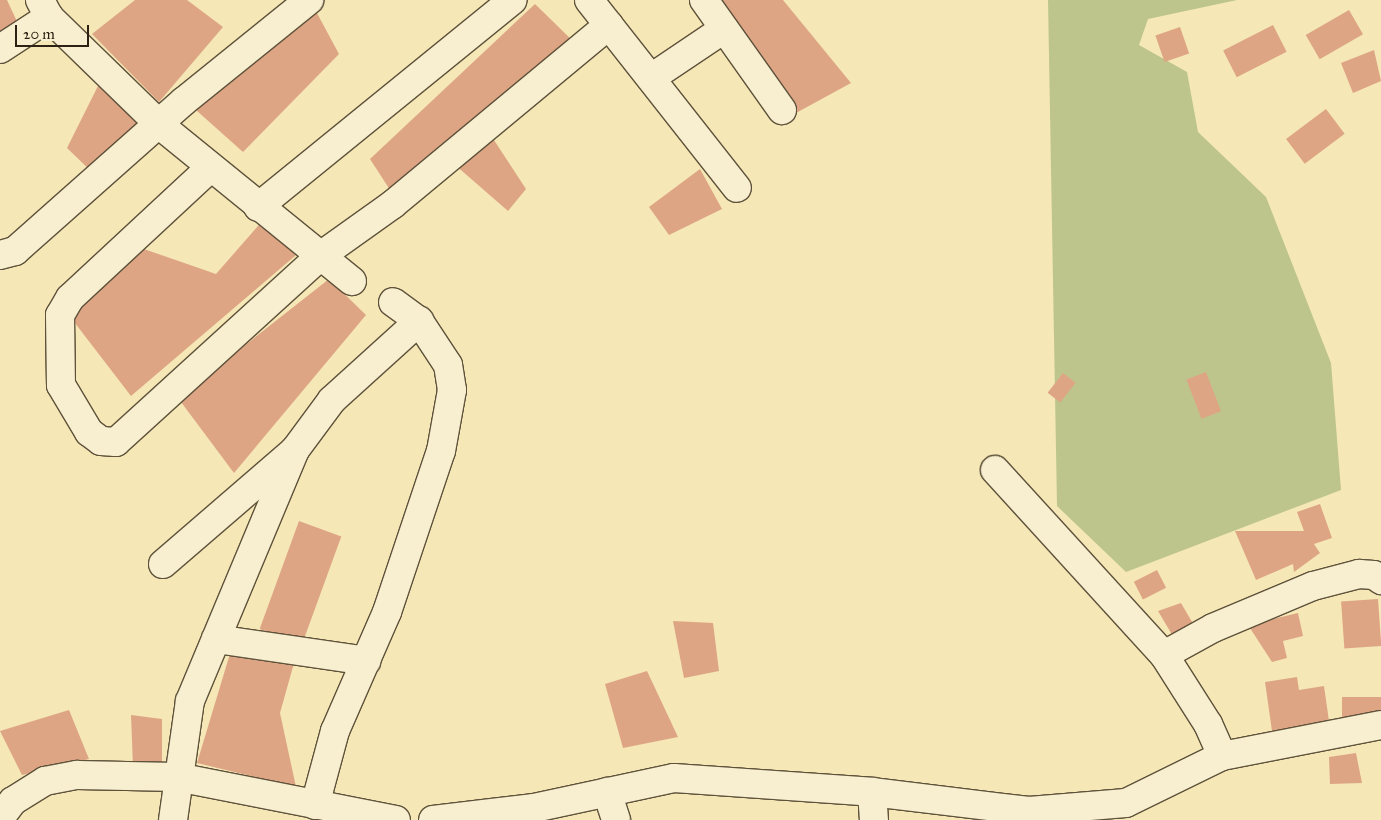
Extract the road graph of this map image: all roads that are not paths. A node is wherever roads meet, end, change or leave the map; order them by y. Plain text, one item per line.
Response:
1 (309, 0) edge
2 (514, 0) edge
3 (589, 0) edge
4 (704, 0) edge
5 (45, 8) edge
6 (609, 25) junction
7 (724, 29) junction
8 (0, 49) edge
9 (651, 78) junction
10 (782, 110) dead end
11 (161, 126) junction
12 (210, 168) junction
13 (737, 188) dead end
14 (258, 208) junction
15 (0, 255) edge
16 (318, 257) junction
17 (352, 281) dead end
18 (393, 302) dead end
19 (418, 321) junction
20 (295, 450) junction
21 (995, 470) dead end
22 (163, 564) dead end
23 (1381, 580) edge
24 (216, 639) junction
25 (1164, 655) junction
26 (366, 660) junction
27 (1381, 725) edge
28 (1222, 756) junction
29 (177, 777) junction
30 (607, 792) junction
31 (872, 792) junction
32 (315, 805) junction
33 (1029, 816) edge
34 (0, 818) edge
35 (172, 820) edge
36 (396, 820) edge
37 (433, 820) edge
38 (616, 820) edge
39 (874, 820) edge

1 - 11 street
2 - 14 street
3 - 6 street
4 - 7 street
5 - 8 street
5 - 11 street
6 - 9 street
6 - 16 street
7 - 9 street
7 - 10 street
9 - 13 street
11 - 12 street
11 - 15 street
12 - 14 street
12 - 16 street
14 - 16 street
16 - 17 street
18 - 19 street
19 - 20 street
19 - 26 street
20 - 22 street
20 - 24 street
21 - 25 street
23 - 25 street
24 - 26 street
24 - 29 street
25 - 28 street
26 - 32 street
27 - 28 street
28 - 33 street
29 - 32 street
29 - 34 street
29 - 35 street
30 - 31 street
30 - 37 street
30 - 38 street
31 - 33 street
31 - 39 street
32 - 36 street

